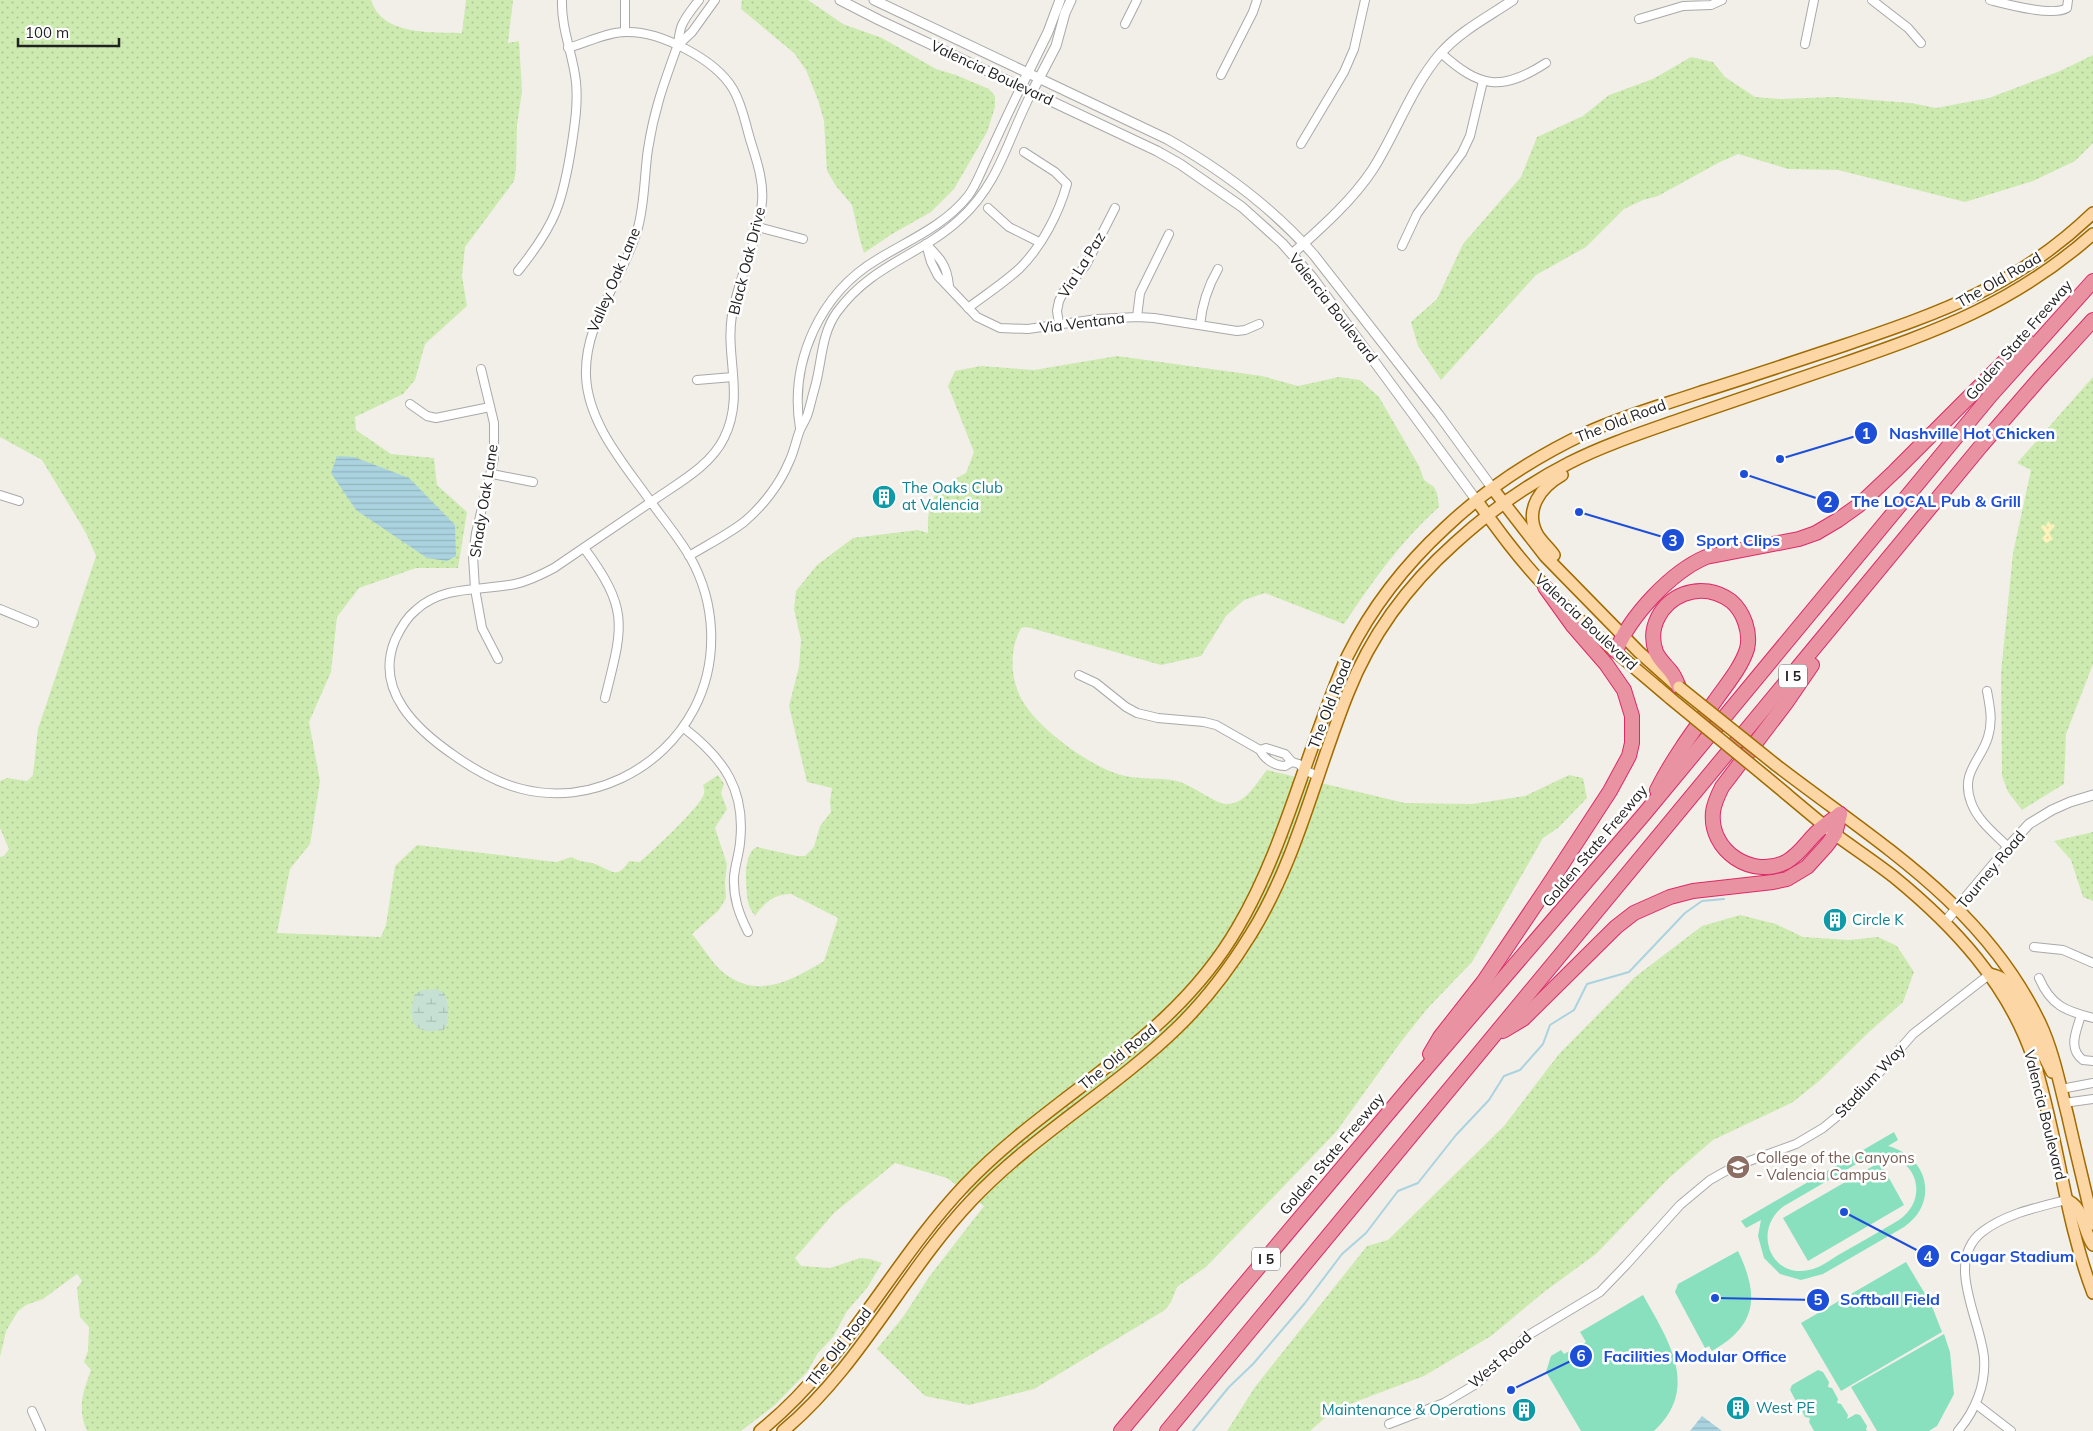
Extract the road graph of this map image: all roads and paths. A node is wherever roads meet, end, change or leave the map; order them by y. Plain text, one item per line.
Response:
1 (562, 0) edge
2 (625, 0) edge
3 (699, 0) edge
4 (715, 0) edge
5 (840, 0) edge
6 (874, 0) edge
7 (1060, 0) edge
8 (1071, 0) edge
9 (1137, 0) edge
10 (1257, 0) edge
11 (1365, 0) edge
12 (1513, 0) edge
13 (1722, 0) edge
14 (1814, 0) edge
15 (1872, 0) edge
16 (1990, 0) edge
17 (2068, 0) edge
18 (1640, 19) dead end
19 (1125, 24) dead end
20 (625, 32) junction
21 (1805, 44) dead end
22 (1921, 44) dead end
23 (678, 45) junction
24 (568, 48) junction
25 (1441, 53) junction
26 (1546, 63) dead end
27 (1028, 73) junction
28 (1221, 75) dead end
29 (1039, 78) junction
30 (1483, 82) junction
31 (1021, 87) junction
32 (1032, 92) junction
33 (1301, 144) dead end
34 (1024, 152) dead end
35 (988, 208) dead end
36 (1115, 208) dead end
37 (2093, 214) edge
38 (758, 227) junction
39 (1169, 234) dead end
40 (2093, 234) edge
41 (920, 235) junction
42 (802, 239) dead end
43 (1040, 242) junction
44 (1304, 243) junction
45 (926, 244) junction
46 (1402, 246) dead end
47 (1292, 254) junction
48 (1218, 269) dead end
49 (518, 270) dead end
50 (2093, 281) edge
51 (968, 308) junction
52 (1138, 317) junction
53 (2093, 320) edge
54 (1059, 324) junction
55 (1259, 324) dead end
56 (1200, 325) junction
57 (2047, 331) junction
58 (482, 369) dead end
59 (733, 377) junction
60 (697, 380) dead end
61 (410, 404) dead end
62 (490, 407) junction
63 (800, 428) junction
64 (1596, 452) junction
65 (492, 474) junction
66 (533, 482) dead end
67 (1493, 489) junction
68 (0, 495) edge
69 (19, 501) dead end
70 (1477, 501) junction
71 (651, 502) junction
72 (1503, 504) junction
73 (1487, 516) junction
74 (584, 548) junction
75 (689, 556) junction
76 (1564, 575) junction
77 (1545, 586) junction
78 (475, 589) junction
79 (1854, 602) junction
80 (0, 609) edge
81 (34, 623) dead end
82 (1622, 635) junction
83 (1616, 651) junction
84 (498, 659) dead end
85 (1079, 675) dead end
86 (1987, 691) dead end
87 (1674, 692) junction
88 (605, 698) dead end
89 (684, 728) junction
90 (1260, 750) junction
91 (1292, 762) junction
92 (1304, 770) junction
93 (1318, 776) junction
94 (2093, 795) edge
95 (1645, 812) junction
96 (1840, 814) junction
97 (1830, 830) junction
98 (2008, 847) junction
99 (1958, 909) junction
100 (1945, 922) junction
101 (748, 932) dead end
102 (2034, 947) dead end
103 (2093, 963) edge
104 (1990, 974) junction
105 (2039, 978) dead end
106 (2081, 1015) junction
107 (2093, 1018) edge
108 (1496, 1035) junction
109 (2093, 1061) edge
110 (2093, 1083) edge
111 (1411, 1086) junction
112 (2061, 1089) junction
113 (2093, 1099) edge
114 (2064, 1103) junction
115 (2066, 1200) junction
116 (2093, 1224) edge
117 (2093, 1245) edge
118 (1626, 1265) joint
119 (2093, 1292) edge
120 (1976, 1404) junction
121 (32, 1412) dead end
122 (1389, 1424) dead end
123 (41, 1431) edge
124 (760, 1431) edge
125 (784, 1431) edge
126 (1121, 1431) edge
127 (1167, 1431) edge
128 (1958, 1431) edge
129 (2011, 1431) edge

1 - 24 street
2 - 20 street
3 - 23 street, Valley Oak Lane
4 - 23 street, Valley Oak Lane
5 - 31 street, Valencia Boulevard
6 - 27 street, Valencia Boulevard
7 - 27 street
8 - 29 street
9 - 19 street
10 - 28 street
11 - 33 street
12 - 25 street
13 - 18 street
14 - 21 street
15 - 22 street
16 - 17 street
20 - 23 street, Black Oak Drive
20 - 24 street
23 - 38 street, Black Oak Drive
23 - 71 street, Valley Oak Lane
24 - 49 street
25 - 30 street
25 - 44 street
26 - 30 street
27 - 29 street, Valencia Boulevard
27 - 31 street
29 - 32 street
29 - 44 street, Valencia Boulevard
30 - 46 street
31 - 32 street, Valencia Boulevard
31 - 41 street
32 - 45 street
32 - 47 street, Valencia Boulevard
34 - 43 street
35 - 43 street
36 - 54 street, Via La Paz
37 - 67 main road, The Old Road
38 - 42 street
38 - 59 street, Black Oak Drive
39 - 52 street
40 - 64 main road, The Old Road
41 - 45 street, Via Ventana
41 - 63 street
43 - 51 street
44 - 47 street
44 - 67 street, Valencia Boulevard
45 - 51 street, Via Ventana
45 - 63 street
47 - 70 street, Valencia Boulevard
48 - 56 street
50 - 57 highway, Golden State Freeway / I 5
51 - 54 street, Via Ventana
52 - 54 street, Via Ventana
52 - 56 street, Via Ventana
53 - 79 highway, I 5
55 - 56 street, Via Ventana
57 - 82 highway
57 - 95 highway, Golden State Freeway / I 5
58 - 62 street, Shady Oak Lane
59 - 60 street
59 - 71 street, Black Oak Drive
61 - 62 street
62 - 65 street, Shady Oak Lane
63 - 75 street
64 - 72 main road, The Old Road
64 - 76 main road
65 - 66 street
65 - 78 street, Shady Oak Lane
67 - 70 main road, The Old Road
67 - 72 main road, Valencia Boulevard
68 - 69 street
70 - 73 main road, Valencia Boulevard
70 - 92 main road, The Old Road
71 - 74 street, Black Oak Drive
71 - 75 street, Valley Oak Lane
72 - 73 main road, The Old Road
72 - 76 main road, Valencia Boulevard
73 - 77 main road, Valencia Boulevard
73 - 93 main road, The Old Road
74 - 78 street, Black Oak Drive
74 - 88 street
75 - 89 street, Valley Oak Lane
76 - 82 main road, Valencia Boulevard
77 - 83 main road, Valencia Boulevard
77 - 111 highway
78 - 84 street, Shady Oak Lane
78 - 89 street, Black Oak Drive
79 - 97 highway
79 - 108 highway, I 5
80 - 81 street
82 - 83 highway
82 - 87 main road, Valencia Boulevard
83 - 87 main road, Valencia Boulevard
85 - 90 street
86 - 98 street
87 - 95 highway
87 - 96 main road, Valencia Boulevard, bridge
87 - 97 main road, Valencia Boulevard, bridge
89 - 101 street
90 - 91 street
90 - 91 street
91 - 92 street
92 - 93 street
92 - 124 main road, The Old Road
93 - 125 main road, The Old Road
94 - 98 street, Tourney Road
95 - 111 highway, Golden State Freeway / I 5
96 - 97 highway
96 - 99 main road, Valencia Boulevard
97 - 100 main road, Valencia Boulevard
97 - 108 highway
98 - 99 street, Tourney Road
99 - 100 street, Tourney Road
99 - 112 main road, Valencia Boulevard
100 - 104 main road, Valencia Boulevard
102 - 103 street
104 - 112 main road
104 - 115 main road, Valencia Boulevard
104 - 118 street, Stadium Way
105 - 106 street
106 - 107 street
106 - 109 street
108 - 127 highway, I 5
110 - 112 street
111 - 126 highway, Golden State Freeway / I 5
112 - 114 main road, Valencia Boulevard
113 - 114 street
114 - 116 main road, Valencia Boulevard
115 - 117 main road
115 - 119 main road, Valencia Boulevard
115 - 120 street
118 - 122 street, West Road
120 - 128 street
120 - 129 street
121 - 123 street

